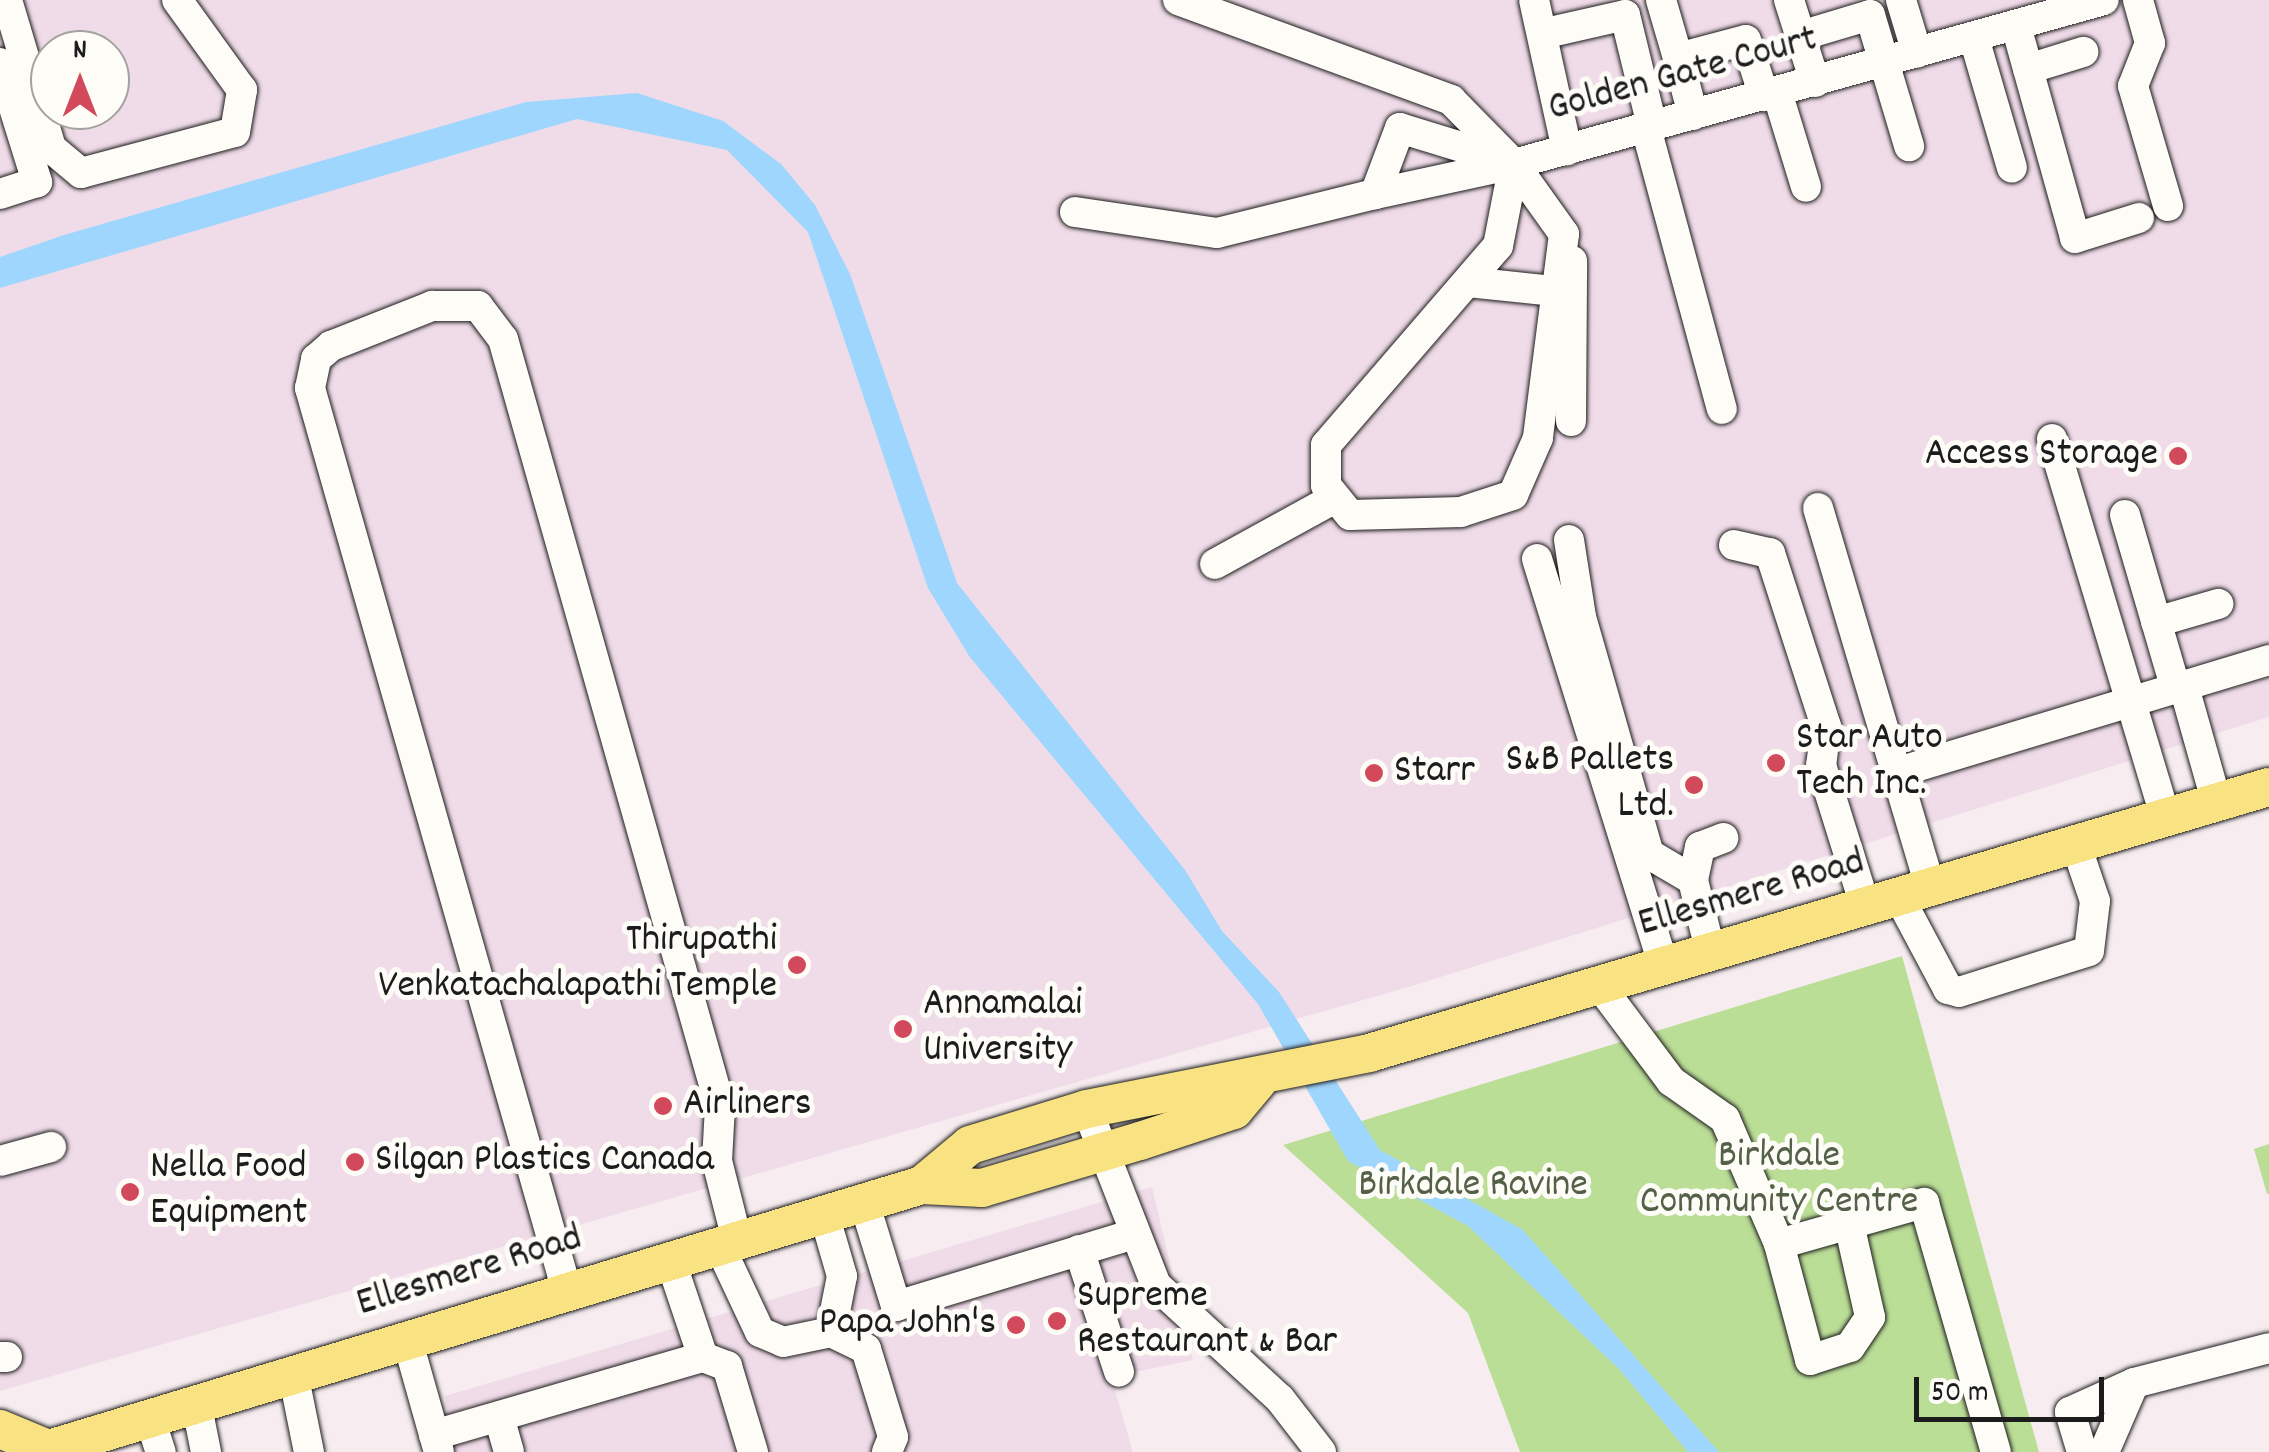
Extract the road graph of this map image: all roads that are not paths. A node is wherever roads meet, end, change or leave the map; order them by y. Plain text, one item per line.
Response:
1 (7, 0) edge
2 (177, 0) edge
3 (1178, 0) edge
4 (1534, 0) edge
5 (1661, 0) edge
6 (1789, 0) edge
7 (1901, 0) edge
8 (2104, 0) edge
9 (2138, 0) edge
10 (2016, 26) junction
11 (1546, 33) junction
12 (1800, 36) junction
13 (1974, 38) junction
14 (2083, 52) dead end
15 (1917, 54) junction
16 (1678, 58) junction
17 (1884, 62) junction
18 (0, 63) edge
19 (2028, 68) junction
20 (1814, 82) junction
21 (1770, 94) junction
22 (1693, 115) junction
23 (1649, 127) junction
24 (1909, 146) dead end
25 (1567, 150) junction
26 (1514, 164) junction
27 (2012, 168) dead end
28 (1806, 187) dead end
29 (0, 194) edge
30 (1375, 194) junction
31 (2168, 206) dead end
32 (1076, 212) dead end
33 (2139, 218) dead end
34 (1564, 234) junction
35 (1468, 282) junction
36 (1553, 290) junction
37 (1722, 409) dead end
38 (1571, 422) dead end
39 (2052, 439) dead end
40 (1332, 499) junction
41 (1818, 508) dead end
42 (2125, 516) dead end
43 (1569, 540) dead end
44 (1734, 545) dead end
45 (1537, 560) dead end
46 (1215, 564) dead end
47 (2218, 604) dead end
48 (2156, 622) junction
49 (2269, 660) edge
50 (2180, 688) junction
51 (2131, 702) junction
52 (1895, 774) junction
53 (2269, 787) edge
54 (2217, 804) junction
55 (2166, 819) junction
56 (1723, 838) dead end
57 (2076, 848) junction
58 (1692, 880) junction
59 (1899, 899) junction
60 (1711, 954) junction
61 (1664, 967) junction
62 (1600, 986) junction
63 (1258, 1082) junction
64 (1087, 1109) junction
65 (51, 1147) dead end
66 (1101, 1152) junction
67 (0, 1161) edge
68 (922, 1184) junction
69 (864, 1202) junction
70 (824, 1214) junction
71 (1849, 1224) junction
72 (1131, 1234) junction
73 (728, 1242) junction
74 (1779, 1244) junction
75 (1079, 1250) junction
76 (670, 1259) junction
77 (567, 1291) junction
78 (844, 1329) junction
79 (406, 1339) junction
80 (2269, 1348) edge
81 (703, 1357) junction
82 (1119, 1372) dead end
83 (292, 1373) junction
84 (2134, 1383) junction
85 (196, 1402) junction
86 (149, 1416) junction
87 (499, 1417) junction
88 (0, 1429) edge
89 (437, 1444) edge
90 (41, 1450) edge
91 (161, 1452) edge
92 (206, 1452) edge
93 (309, 1452) edge
94 (509, 1452) edge
95 (754, 1452) edge
96 (887, 1452) edge
97 (1321, 1452) edge
98 (1996, 1452) edge
99 (2082, 1452) edge
100 (2104, 1452) edge

1 - 2 street
3 - 26 street
4 - 11 street
5 - 16 street
6 - 12 street
7 - 15 street
8 - 10 street, Golden Gate Court
9 - 31 street
10 - 13 street, Golden Gate Court
10 - 19 street
11 - 23 street
11 - 25 street
12 - 17 street
12 - 20 street
13 - 15 street, Golden Gate Court
13 - 27 street
14 - 19 street
15 - 17 street, Golden Gate Court
16 - 21 street
16 - 22 street
17 - 20 street, Golden Gate Court
17 - 24 street
18 - 29 street
19 - 33 street
20 - 21 street, Golden Gate Court
21 - 22 street, Golden Gate Court
21 - 28 street
22 - 23 street, Golden Gate Court
23 - 25 street, Golden Gate Court
23 - 37 street
25 - 26 street, Golden Gate Court
26 - 30 street, Golden Gate Court
26 - 30 street
26 - 34 street
26 - 35 street
30 - 32 street, Golden Gate Court
34 - 36 street
34 - 38 street
35 - 36 street
35 - 40 street
36 - 40 street
39 - 51 street
40 - 46 street
41 - 52 street
42 - 48 street
43 - 58 street
44 - 59 street
45 - 61 street
47 - 48 street
48 - 50 street
49 - 50 street
50 - 51 street
50 - 54 street
51 - 52 street
51 - 55 street
52 - 59 street
53 - 54 main road, Ellesmere Road
54 - 55 main road, Ellesmere Road
55 - 57 main road, Ellesmere Road
56 - 58 street
57 - 59 main road, Ellesmere Road
57 - 59 street
58 - 60 street
59 - 60 main road, Ellesmere Road
60 - 61 main road, Ellesmere Road
61 - 62 main road, Ellesmere Road
62 - 63 main road, Ellesmere Road
62 - 74 street
63 - 64 main road, Ellesmere Road
63 - 66 main road, Ellesmere Road
64 - 66 street
64 - 68 main road, Ellesmere Road
65 - 67 street
66 - 68 main road, Ellesmere Road
66 - 72 street
68 - 69 main road, Ellesmere Road
69 - 70 main road, Ellesmere Road
69 - 75 street
70 - 73 main road, Ellesmere Road
70 - 78 street
71 - 74 street
71 - 74 street
71 - 98 street
72 - 75 street
72 - 97 street
73 - 76 main road, Ellesmere Road
73 - 77 street
73 - 78 street
75 - 82 street
76 - 77 main road, Ellesmere Road
76 - 81 street
77 - 79 main road, Ellesmere Road
78 - 96 street
79 - 83 main road, Ellesmere Road
79 - 89 street
80 - 84 street
81 - 87 street
81 - 95 street
83 - 85 main road, Ellesmere Road
83 - 93 street
84 - 99 street
84 - 100 street
85 - 86 main road, Ellesmere Road
85 - 92 street
86 - 90 main road, Ellesmere Road
86 - 91 street
87 - 89 street
87 - 94 street
88 - 90 main road, Ellesmere Road

